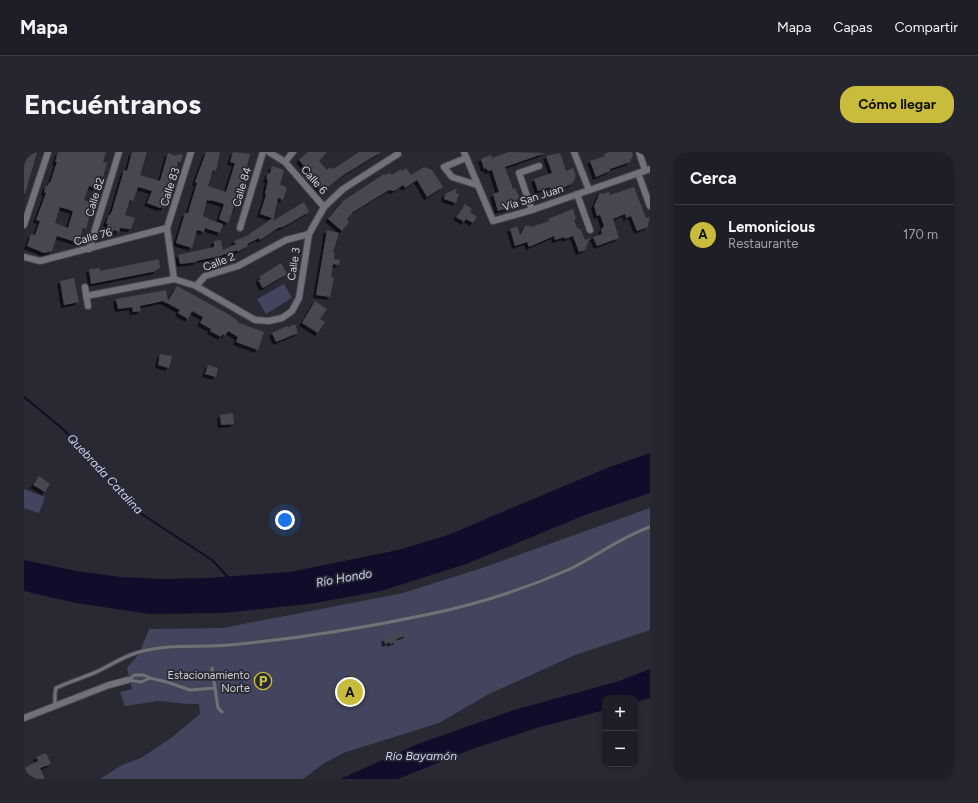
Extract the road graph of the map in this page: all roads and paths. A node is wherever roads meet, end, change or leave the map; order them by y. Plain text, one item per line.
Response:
1 (48, 152) edge
2 (119, 152) edge
3 (191, 152) edge
4 (264, 152) edge
5 (269, 152) edge
6 (293, 152) edge
7 (574, 152) edge
8 (639, 152) edge
9 (398, 154) dead end
10 (465, 155) edge
11 (285, 162) junction
12 (540, 166) dead end
13 (648, 169) edge
14 (638, 173) junction
15 (477, 185) junction
16 (589, 190) junction
17 (577, 194) junction
18 (650, 206) edge
19 (324, 207) junction
20 (532, 210) junction
21 (24, 225) edge
22 (167, 228) junction
23 (240, 228) dead end
24 (590, 230) dead end
25 (309, 234) junction
26 (89, 249) junction
27 (24, 257) edge
28 (174, 279) junction
29 (196, 286) junction
30 (85, 287) dead end
31 (86, 296) junction
32 (88, 306) dead end
33 (650, 527) edge
34 (212, 668) dead end
35 (150, 678) junction
36 (128, 680) junction
37 (214, 688) junction
38 (55, 706) junction
39 (222, 712) dead end
40 (24, 718) edge

1 - 21 street
2 - 26 street, Calle 82
3 - 22 street, Calle 83
4 - 23 street, Calle 84
5 - 11 street, Calle 6
6 - 11 street
7 - 16 street
8 - 13 street
9 - 19 street, Calle 3
10 - 15 street, Vía San Juan
10 - 15 street
11 - 19 street, Calle 6
12 - 20 street
13 - 14 street, Vía San Juan
14 - 16 street, Vía San Juan
14 - 18 street
15 - 20 street, Vía San Juan
16 - 17 street, Vía San Juan
17 - 20 street, Vía San Juan
17 - 24 street
19 - 25 street, Calle 3
22 - 26 street, Calle 76
22 - 28 street
25 - 29 street, Calle 2
25 - 29 street, Calle 3
26 - 27 street, Calle 76
28 - 29 street, Calle 2
28 - 31 street, Calle 2
30 - 31 street
31 - 32 street
33 - 38 lane
34 - 37 lane
35 - 36 lane
35 - 36 lane
35 - 37 lane
36 - 38 street
37 - 39 lane
38 - 40 street

